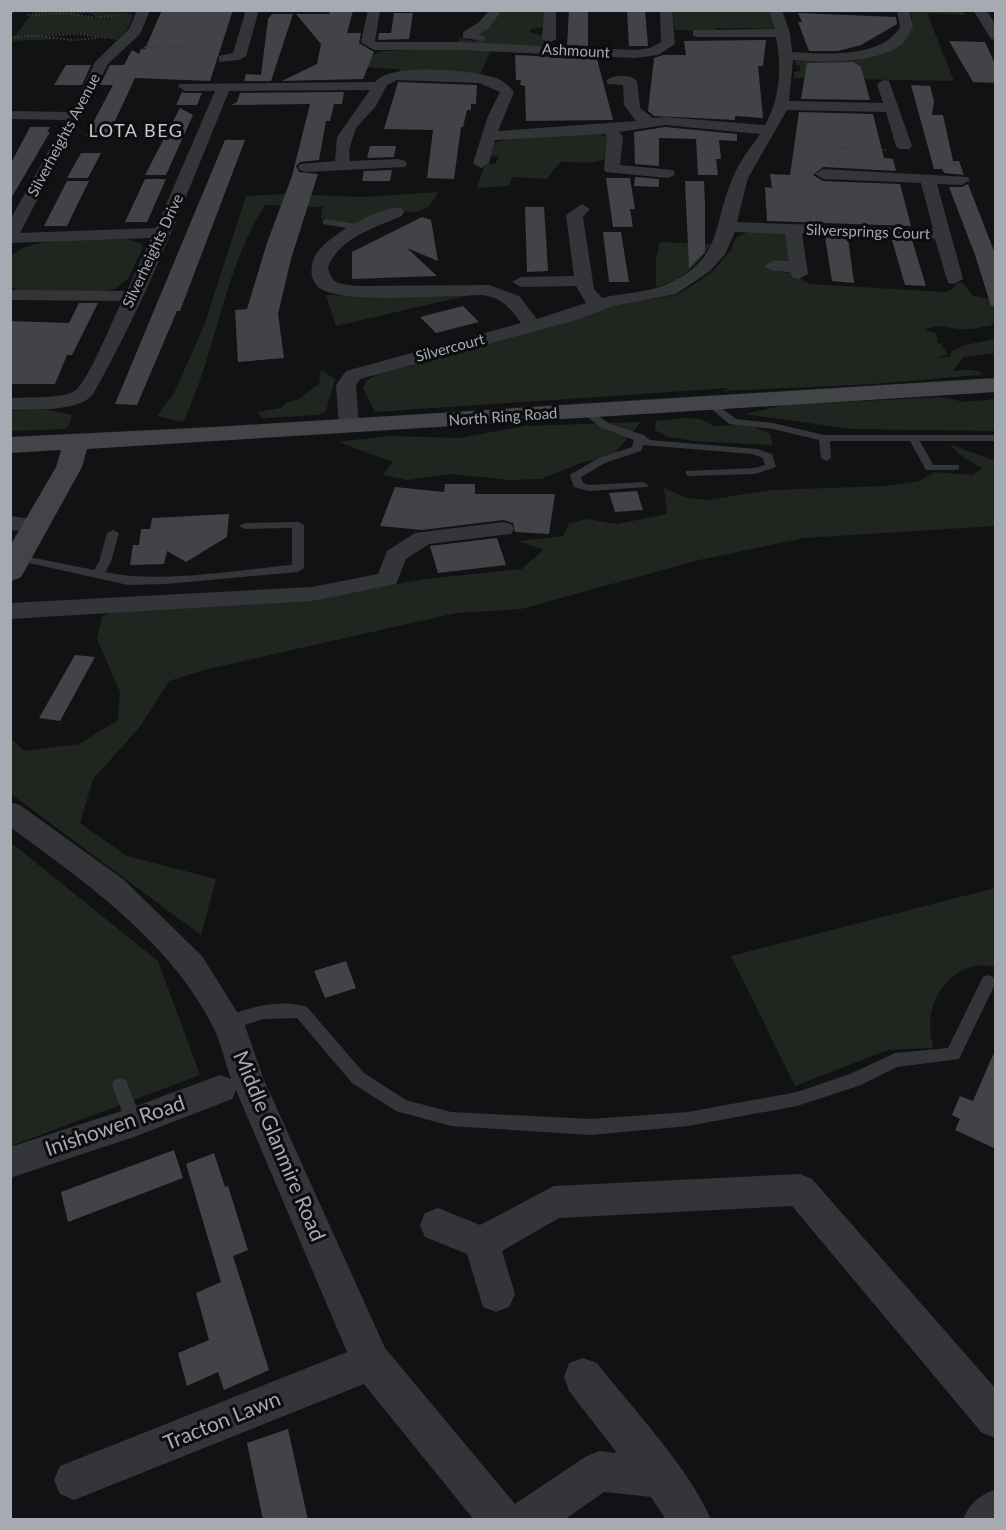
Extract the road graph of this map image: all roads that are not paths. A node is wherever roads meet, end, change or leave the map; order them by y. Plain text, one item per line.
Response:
1 (253, 10) edge
2 (374, 10) edge
3 (497, 10) edge
4 (549, 10) edge
5 (666, 10) edge
6 (775, 10) edge
7 (903, 10) edge
8 (978, 10) edge
9 (143, 13) edge
10 (993, 28) edge
11 (531, 31) dead end
12 (698, 33) dead end
13 (783, 33) junction
14 (479, 38) dead end
15 (635, 54) junction
16 (787, 56) junction
17 (224, 59) dead end
18 (884, 84) dead end
19 (379, 86) junction
20 (185, 87) dead end
21 (223, 88) junction
22 (781, 105) junction
23 (892, 108) junction
24 (10, 116) edge
25 (74, 116) junction
26 (648, 122) junction
27 (610, 129) junction
28 (768, 130) junction
29 (489, 136) junction
30 (904, 146) road end
31 (481, 163) dead end
32 (399, 164) dead end
33 (343, 166) junction
34 (306, 168) dead end
35 (667, 173) dead end
36 (823, 174) dead end
37 (928, 178) junction
38 (962, 180) dead end
39 (582, 209) dead end
40 (396, 212) dead end
41 (326, 222) dead end
42 (729, 227) junction
43 (364, 228) junction
44 (794, 229) junction
45 (162, 233) junction
46 (942, 234) junction
47 (10, 237) edge
48 (773, 266) dead end
49 (954, 279) dead end
50 (584, 281) junction
51 (521, 282) dead end
52 (10, 295) edge
53 (133, 296) junction
54 (597, 304) junction
55 (532, 325) junction
56 (996, 385) edge
57 (10, 404) edge
58 (711, 404) junction
59 (586, 411) junction
60 (349, 426) junction
61 (640, 437) junction
62 (824, 438) junction
63 (996, 438) edge
64 (914, 439) junction
65 (76, 442) junction
66 (10, 445) edge
67 (826, 458) dead end
68 (955, 468) dead end
69 (690, 473) dead end
70 (643, 485) dead end
71 (10, 523) edge
72 (37, 526) junction
73 (245, 526) dead end
74 (503, 529) dead end
75 (113, 533) dead end
76 (15, 565) edge
77 (98, 574) junction
78 (10, 611) edge
79 (10, 812) edge
80 (988, 981) dead end
81 (228, 1023) junction
82 (120, 1085) dead end
83 (220, 1089) dead end
84 (134, 1122) junction
85 (10, 1163) edge
86 (438, 1225) dead end
87 (482, 1243) junction
88 (496, 1294) dead end
89 (371, 1362) junction
90 (582, 1377) dead end
91 (996, 1419) edge
92 (662, 1478) junction
93 (74, 1480) dead end
94 (996, 1509) edge
95 (501, 1520) edge
96 (528, 1520) edge
97 (691, 1520) edge
98 (982, 1520) edge

1 - 17 street
2 - 15 street, Ashmount
3 - 14 street
4 - 11 street
5 - 15 street, Ashmount
6 - 13 street
7 - 16 street
8 - 10 street
9 - 25 street, Silverheights Avenue
12 - 13 street
13 - 16 street
15 - 26 street
16 - 22 street
18 - 23 street
19 - 21 street
19 - 29 street
19 - 33 street
20 - 21 street
21 - 45 street, Silverheights Drive
22 - 23 street
22 - 28 street
23 - 30 street
24 - 25 street
25 - 47 street, Silverheights Avenue
26 - 27 street
26 - 28 street
27 - 29 street
27 - 35 street
28 - 42 street
29 - 31 street
32 - 33 street
33 - 34 street
36 - 37 street
37 - 38 street
37 - 46 street, Silversprings Court
39 - 50 street
40 - 43 street
41 - 43 lane
42 - 44 street, Silversprings Court
42 - 54 street
43 - 55 street
44 - 46 street, Silversprings Court
44 - 48 street, Silversprings Court
45 - 47 street, Silverheights Avenue
45 - 53 street, Silverheights Drive
46 - 49 street, Silversprings Court
50 - 51 street
50 - 54 street
52 - 53 street
53 - 57 street, Silverheights Drive
54 - 55 street, Silvercourt
55 - 60 street, Silvercourt
56 - 58 main road, North Ring Road
58 - 59 main road, North Ring Road
58 - 62 lane
59 - 60 main road, North Ring Road
59 - 61 lane
60 - 65 main road, North Ring Road
61 - 69 lane
61 - 70 lane
62 - 64 lane
62 - 67 lane
63 - 64 lane
64 - 68 lane
65 - 66 main road, North Ring Road
65 - 72 main road
71 - 72 street
72 - 76 main road
73 - 77 lane
74 - 78 street
75 - 77 lane
76 - 77 lane
79 - 81 street, Middle Glanmire Road
80 - 81 lane
81 - 89 street, Middle Glanmire Road
82 - 84 lane
83 - 84 street, Inishowen Road
84 - 85 street, Inishowen Road
86 - 87 street
87 - 88 street
87 - 91 street
89 - 93 street, Tracton Lawn
89 - 95 street, Middle Glanmire Road
90 - 92 street
92 - 96 street
92 - 97 street
94 - 98 street

